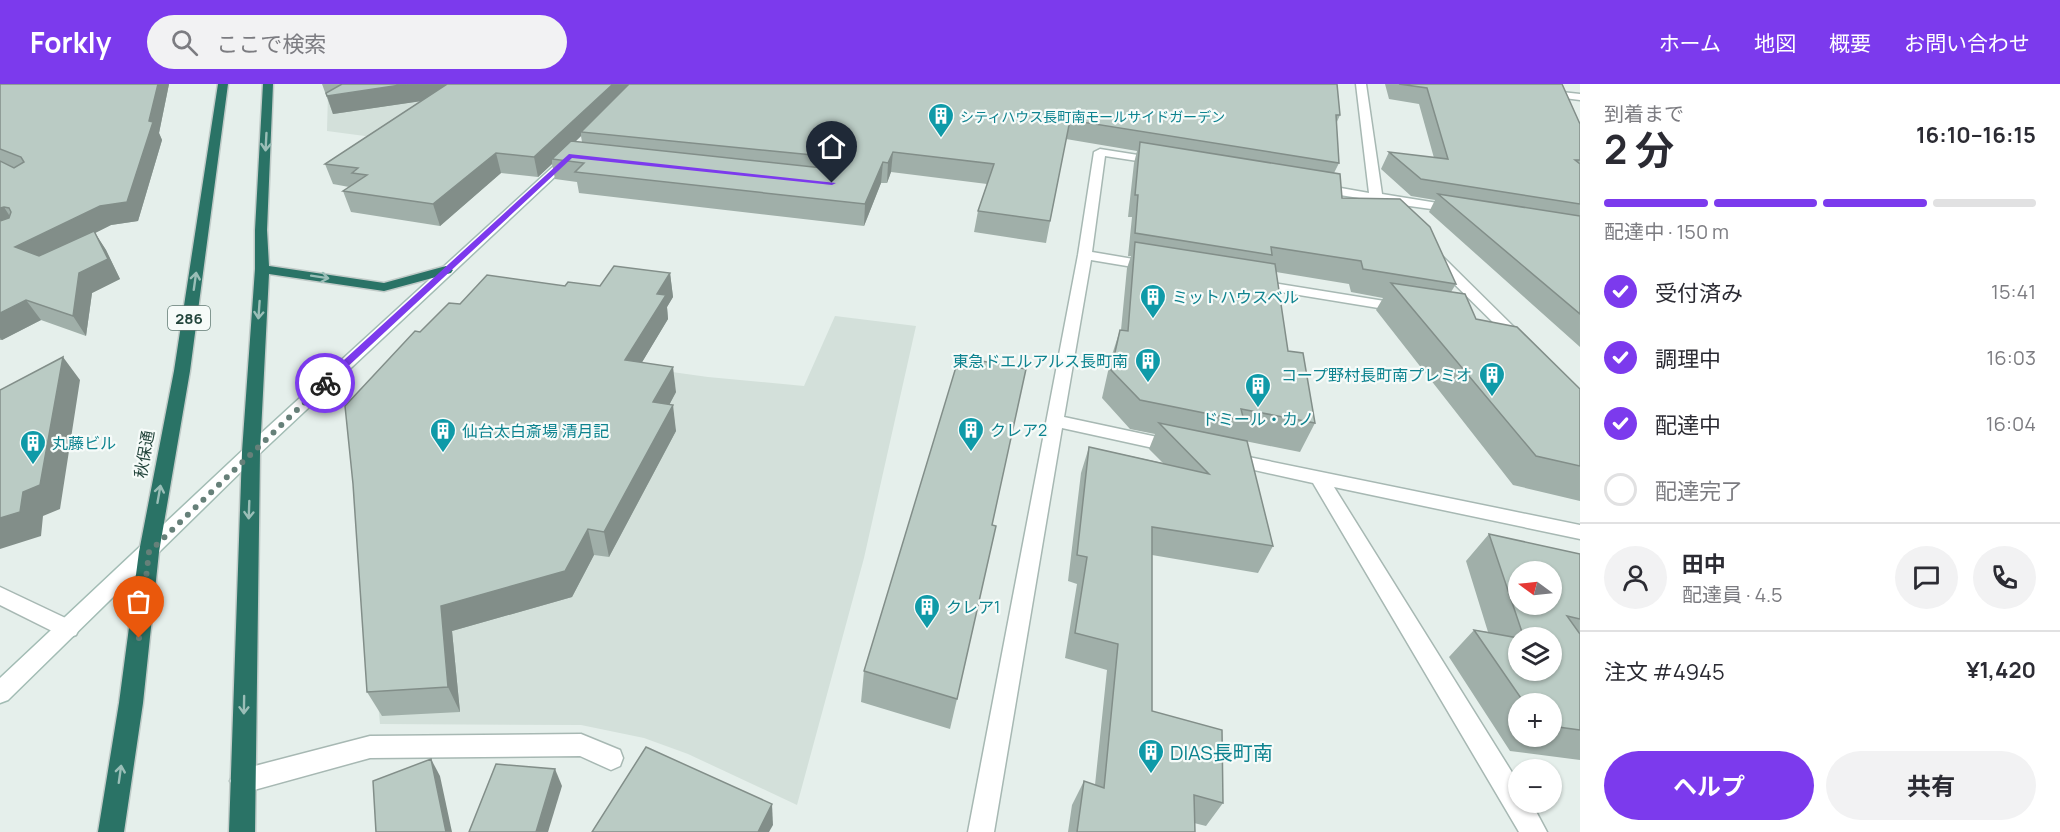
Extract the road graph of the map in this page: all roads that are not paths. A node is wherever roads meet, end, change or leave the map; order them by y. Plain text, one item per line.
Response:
1 (223, 84) edge
2 (268, 84) edge
3 (1361, 84) edge
4 (1535, 92) edge
5 (1580, 97) edge
6 (579, 154) edge
7 (1169, 163) edge
8 (1307, 186) edge
9 (1376, 197) junction
10 (1467, 212) edge
11 (1393, 214) edge
12 (1427, 248) edge
13 (1085, 255) junction
14 (262, 269) junction
15 (1166, 269) edge
16 (446, 270) junction
17 (1236, 280) edge
18 (1421, 311) edge
19 (1479, 321) edge
20 (1502, 324) junction
21 (1525, 347) edge
22 (1055, 421) junction
23 (1193, 451) edge
24 (251, 452) junction
25 (1216, 456) edge
26 (1319, 478) junction
27 (1580, 532) edge
28 (149, 552) junction
29 (0, 595) edge
30 (68, 629) junction
31 (0, 693) edge
32 (611, 758) dead end
33 (243, 781) junction
34 (111, 832) edge
35 (242, 832) edge
36 (981, 832) edge
37 (1534, 832) edge

28 -> 1 highway, 秋保通 / 286
2 -> 14 highway
3 - 9 street
4 - 5 street
6 - 16 street
7 - 13 street
8 - 9 street
9 - 10 street
9 - 11 street
12 - 20 street
13 - 15 street
13 - 22 street
14 -> 16 highway
14 -> 24 highway
16 - 24 street
17 - 18 street
19 - 20 street
20 - 21 street
22 - 23 street
22 - 36 street
24 - 28 street
24 -> 33 highway
25 - 26 street
26 - 27 street
26 - 37 street
28 - 30 street
34 -> 28 highway, 秋保通 / 286
29 - 30 street
30 - 31 street
32 - 33 street
33 - 35 highway

